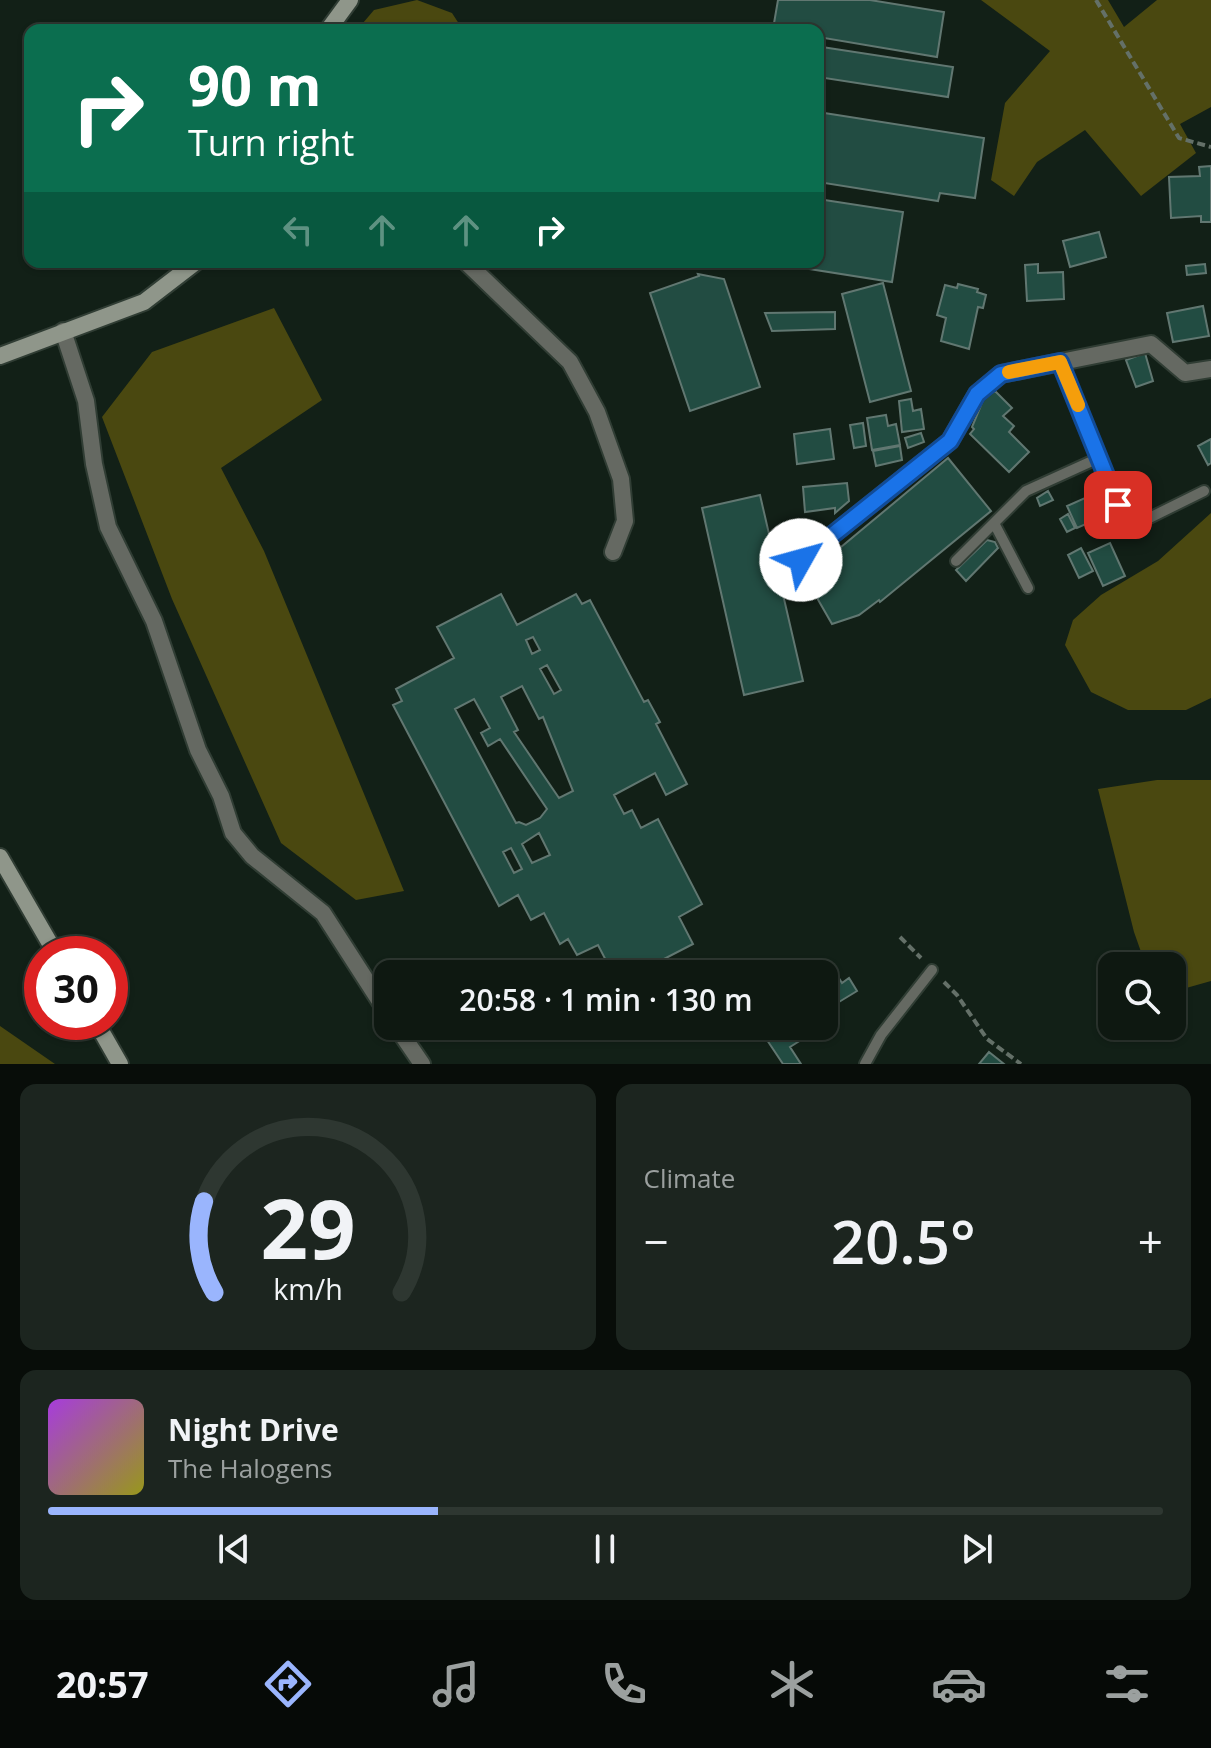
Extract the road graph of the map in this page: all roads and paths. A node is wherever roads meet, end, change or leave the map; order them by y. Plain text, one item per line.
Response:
1 (350, 0) edge
2 (1096, 0) edge
3 (332, 24) edge
4 (1211, 147) edge
5 (188, 268) edge
6 (472, 268) edge
7 (63, 331) junction
8 (0, 356) edge
9 (1060, 362) junction
10 (1211, 369) edge
11 (1101, 457) junction
12 (1204, 491) dead end
13 (994, 523) junction
14 (613, 552) dead end
15 (801, 560) dead end
16 (956, 561) dead end
17 (1028, 588) dead end
18 (0, 857) edge
19 (46, 936) edge
20 (900, 937) dead end
21 (932, 970) junction
22 (374, 992) edge
23 (106, 1040) edge
24 (406, 1040) edge
25 (120, 1064) edge
26 (422, 1064) edge
27 (865, 1064) edge
28 (1021, 1064) edge

1 - 3 street
2 - 4 path
5 - 7 street
6 - 14 street
7 - 8 street
7 - 22 street
9 - 10 street
9 - 11 lane
9 - 15 street
11 - 12 lane
11 - 13 lane
13 - 16 lane
13 - 17 lane
18 - 19 street
20 - 21 path
21 - 27 lane
21 - 28 path
23 - 25 street
24 - 26 street

